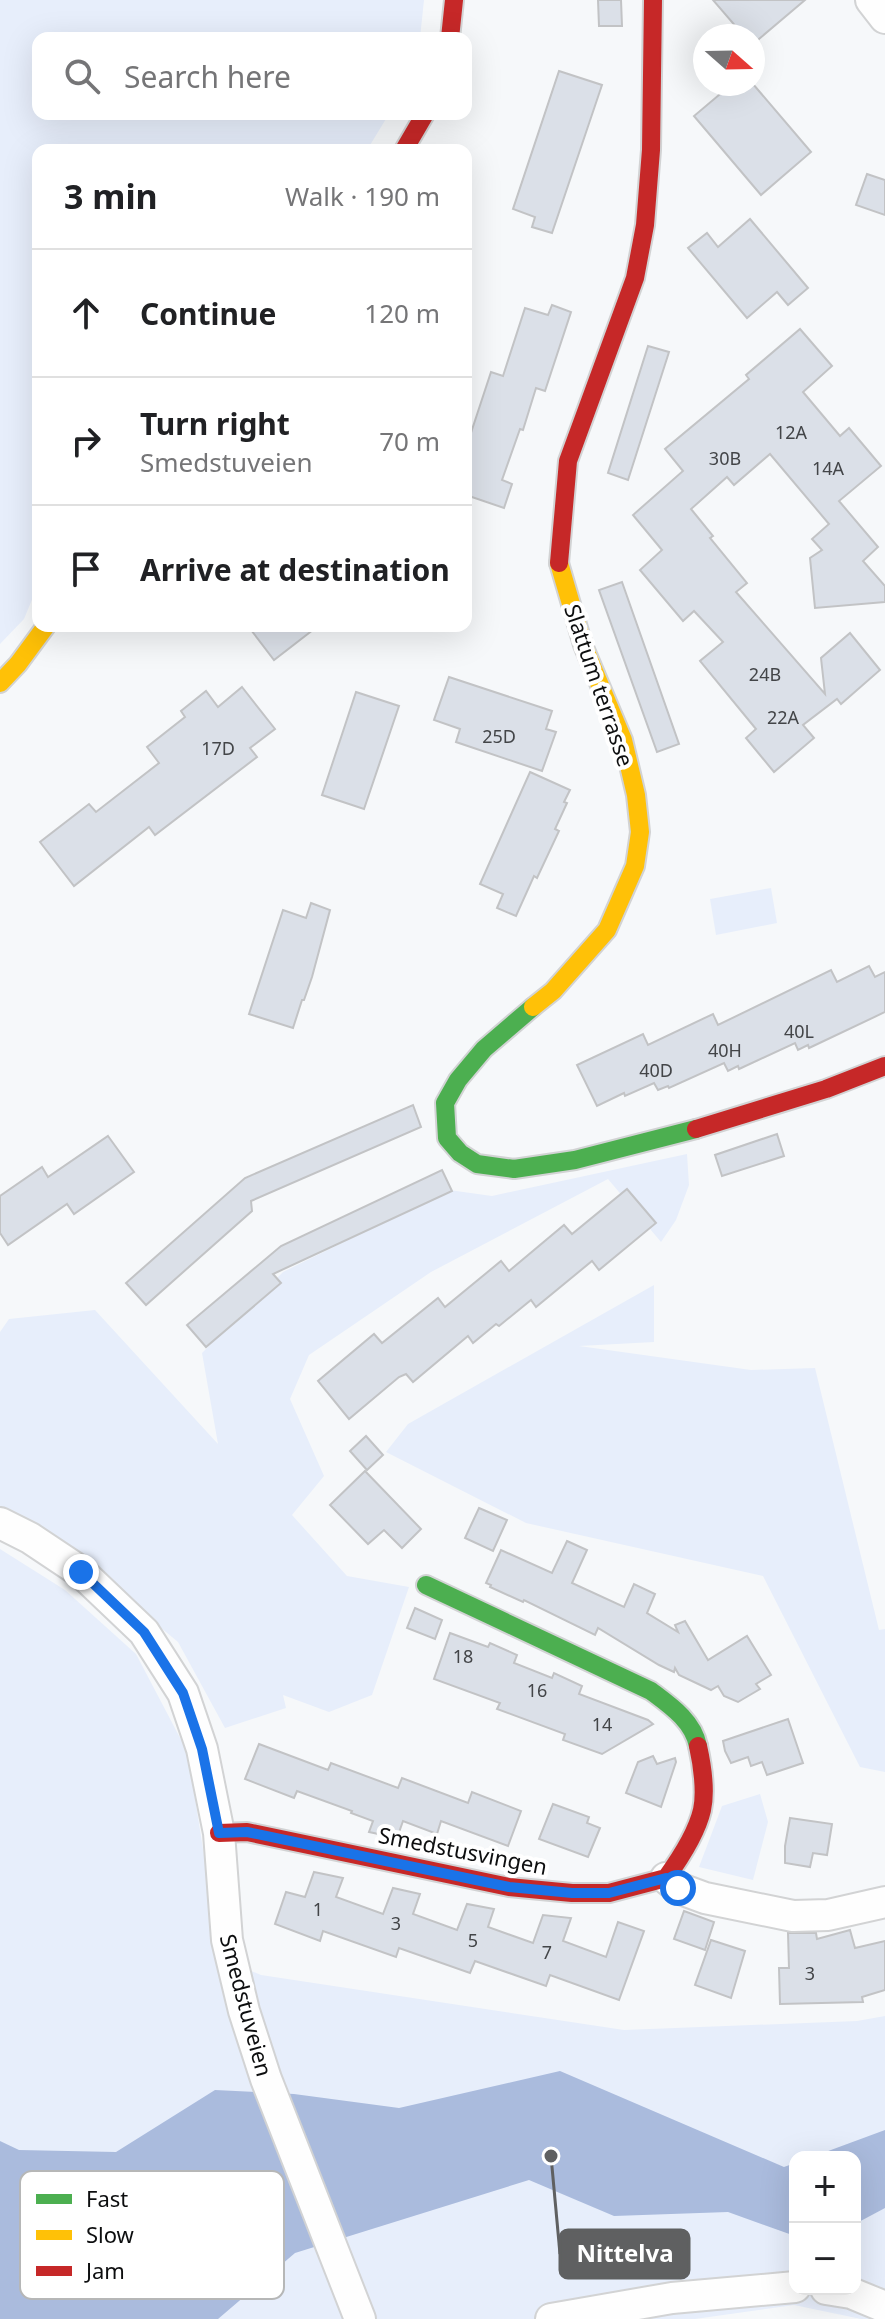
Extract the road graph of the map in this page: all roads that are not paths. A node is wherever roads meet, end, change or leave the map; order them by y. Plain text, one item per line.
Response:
1 (454, 0) edge
2 (653, 0) edge
3 (871, 0) edge
4 (885, 18) edge
5 (451, 32) edge
6 (422, 120) edge
7 (408, 144) edge
8 (42, 632) edge
9 (0, 683) edge
10 (885, 1066) edge
11 (0, 1523) edge
12 (426, 1585) dead end
13 (219, 1833) junction
14 (666, 1878) junction
15 (885, 1902) edge
16 (789, 2288) edge
17 (856, 2295) edge
18 (885, 2307) edge
19 (360, 2319) edge
20 (551, 2319) edge

1 - 5 street
2 - 10 street, Slattum terrasse
3 - 4 street
6 - 7 street
8 - 9 street
11 - 13 street, Smedstuveien
12 - 14 street
13 - 14 street, Smedstusvingen
13 - 19 street, Smedstuveien
14 - 15 street
16 - 20 street
17 - 18 street

